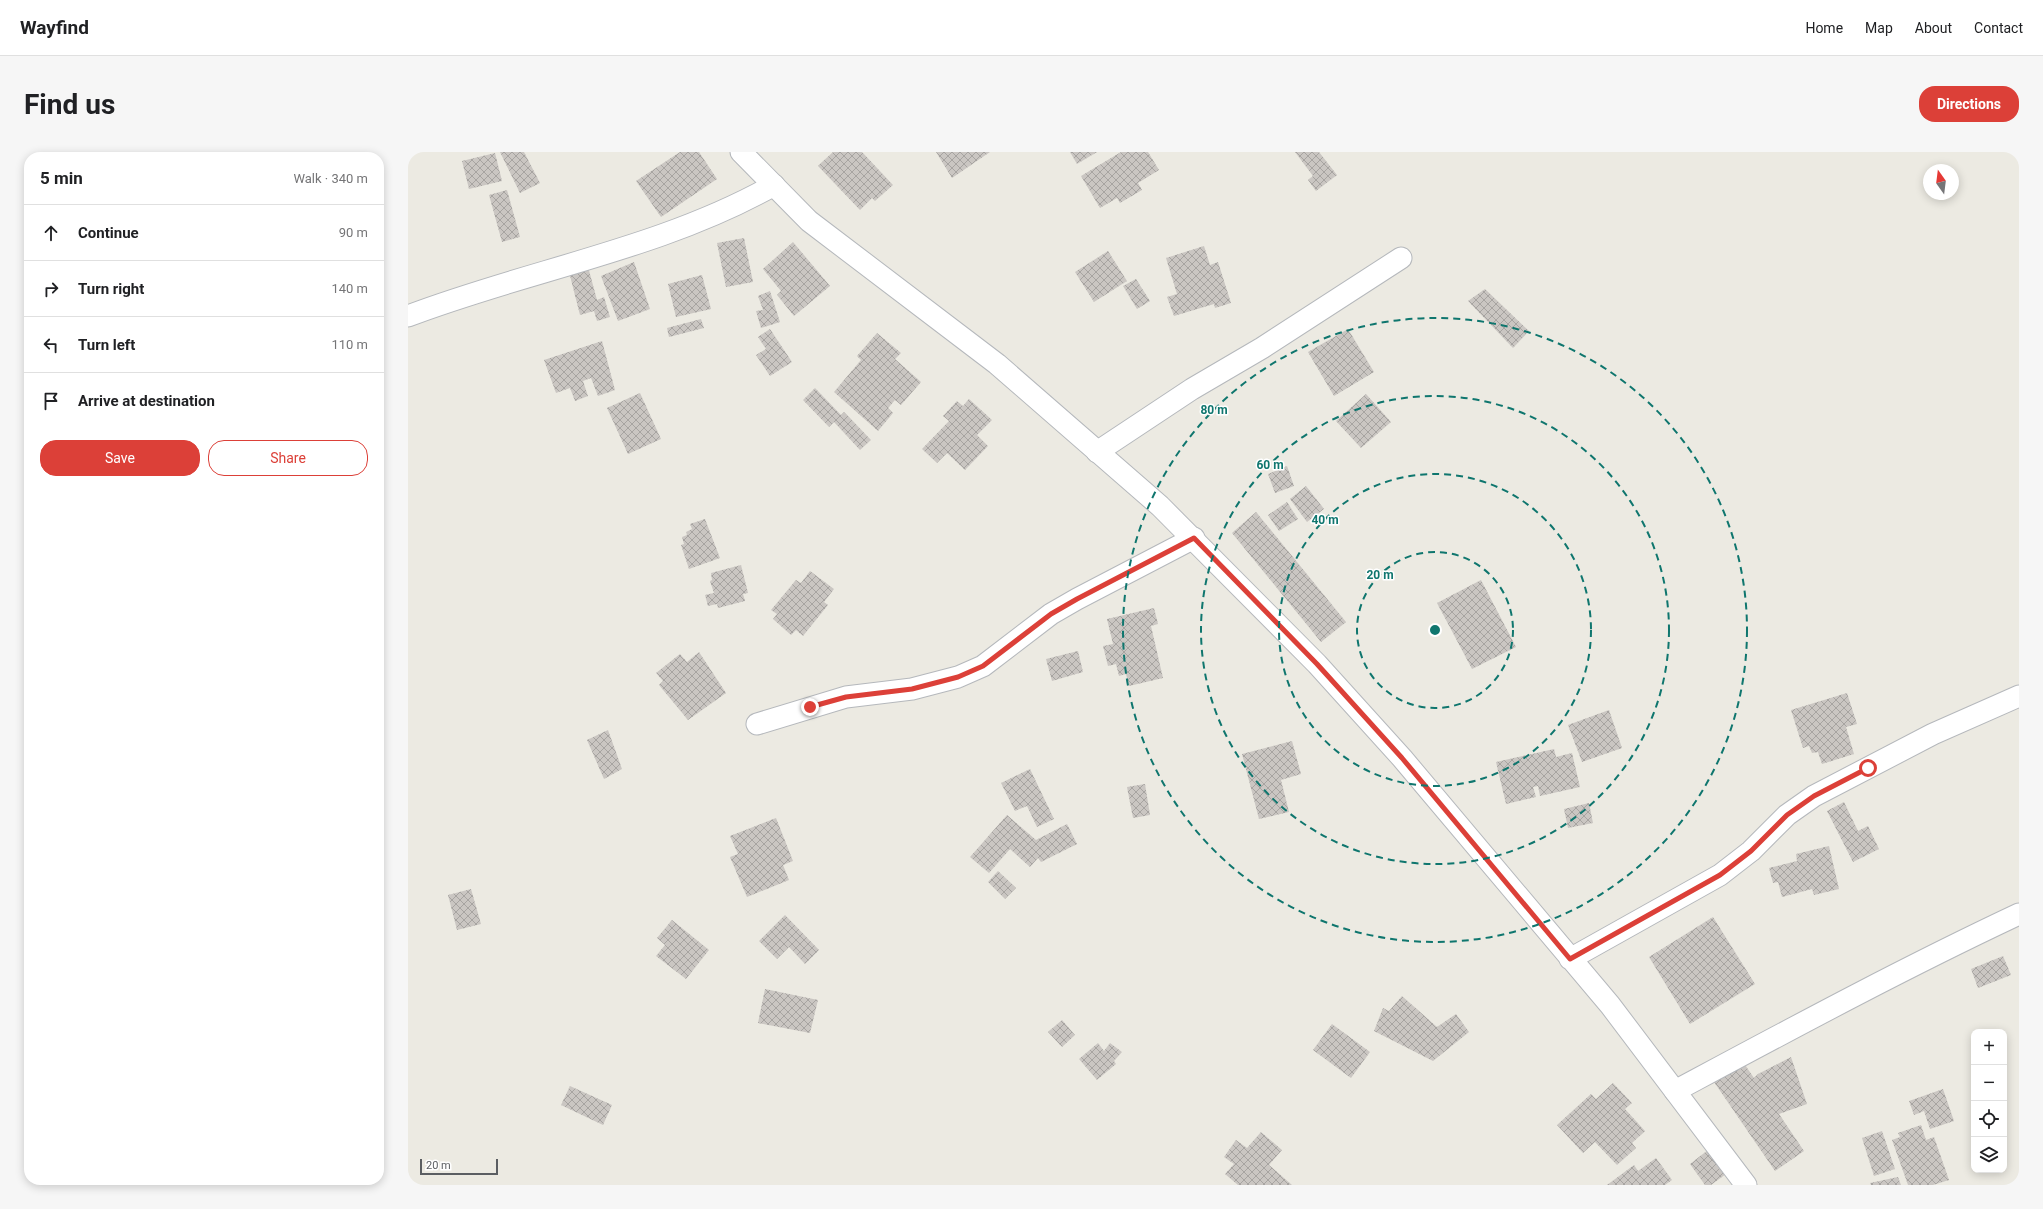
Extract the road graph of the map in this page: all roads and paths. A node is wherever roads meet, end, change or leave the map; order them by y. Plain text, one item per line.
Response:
1 (741, 152) edge
2 (774, 185) junction
3 (1401, 258) dead end
4 (408, 316) edge
5 (1097, 452) junction
6 (1194, 538) junction
7 (2019, 696) edge
8 (757, 724) dead end
9 (2019, 914) edge
10 (1570, 959) junction
11 (1675, 1091) junction
12 (1746, 1185) edge

1 - 2 street
2 - 4 street
2 - 5 street
3 - 5 street
5 - 6 street
6 - 8 street
6 - 10 street
7 - 10 street
9 - 11 street
10 - 11 street
11 - 12 street

